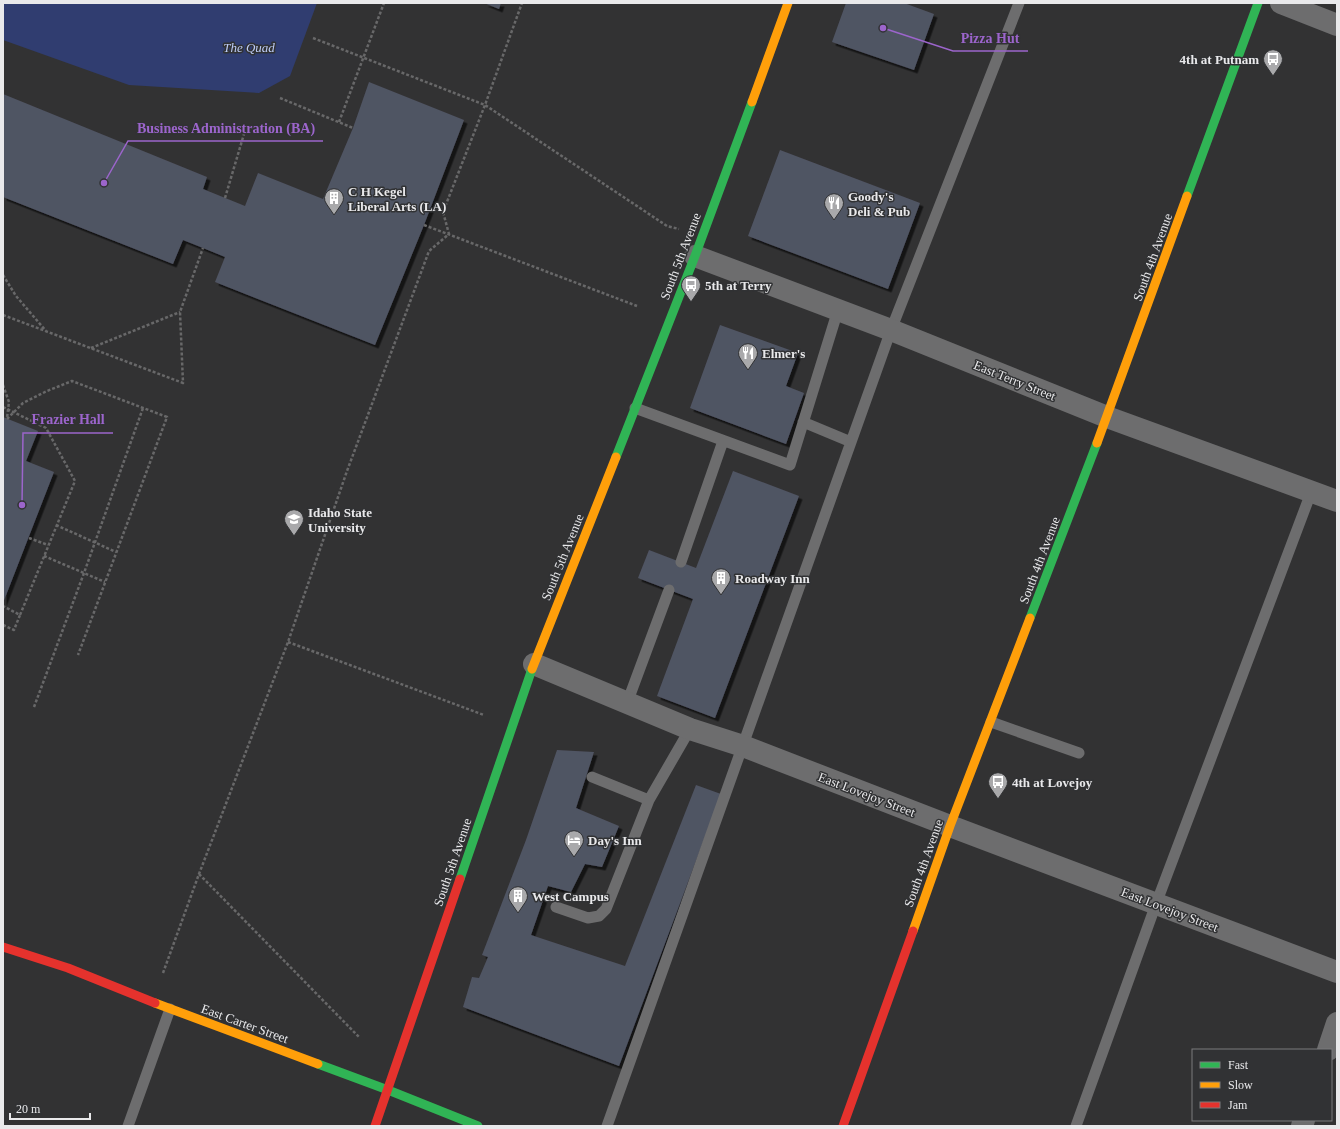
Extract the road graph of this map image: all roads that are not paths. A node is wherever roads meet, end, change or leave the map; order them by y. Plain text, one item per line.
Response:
1 (788, 3) edge
2 (1019, 3) edge
3 (1258, 3) edge
4 (1281, 3) edge
5 (1337, 24) edge
6 (694, 256) junction
7 (838, 310) junction
8 (891, 330) junction
9 (635, 408) junction
10 (1108, 417) junction
11 (803, 422) junction
12 (724, 441) junction
13 (851, 442) junction
14 (1312, 490) junction
15 (1337, 501) edge
16 (682, 562) dead end
17 (669, 590) dead end
18 (534, 664) junction
19 (627, 703) junction
20 (990, 722) junction
21 (690, 729) junction
22 (743, 746) junction
23 (1080, 753) dead end
24 (592, 777) dead end
25 (649, 800) junction
26 (950, 826) junction
27 (1156, 904) junction
28 (556, 907) dead end
29 (3, 947) edge
30 (1337, 972) edge
31 (170, 1009) junction
32 (1337, 1022) edge
33 (1328, 1049) edge
34 (388, 1090) junction
35 (128, 1126) edge
36 (375, 1126) edge
37 (478, 1126) edge
38 (607, 1126) edge
39 (844, 1126) edge
40 (1076, 1126) edge

1 - 6 main road, South 5th Avenue
2 - 8 lane
3 - 10 main road, South 4th Avenue
4 - 5 street
6 - 7 street, East Terry Street
6 - 9 main road, South 5th Avenue
7 - 8 street, East Terry Street
7 - 11 lane
8 - 10 street, East Terry Street
8 - 13 lane
9 - 12 lane
9 - 18 main road, South 5th Avenue
10 - 14 street, East Terry Street
10 - 20 main road, South 4th Avenue
11 - 12 lane
11 - 13 lane
12 - 16 lane
13 - 22 lane
14 - 15 street, East Terry Street
14 - 27 lane
17 - 19 lane
18 - 19 street, East Lovejoy Street
18 - 34 main road, South 5th Avenue
19 - 21 street, East Lovejoy Street
20 - 23 lane
20 - 26 main road, South 4th Avenue
21 - 22 street, East Lovejoy Street
21 - 25 lane
22 - 26 street, East Lovejoy Street
22 - 38 lane
24 - 25 lane
25 - 28 lane
26 - 27 street, East Lovejoy Street
26 - 39 main road, South 4th Avenue
27 - 30 street, East Lovejoy Street
27 - 40 lane
29 - 31 main road, East Carter Street
31 - 34 main road, East Carter Street
31 - 35 lane
32 - 33 street
34 - 36 main road, South 5th Avenue
34 - 37 main road, East Carter Street

